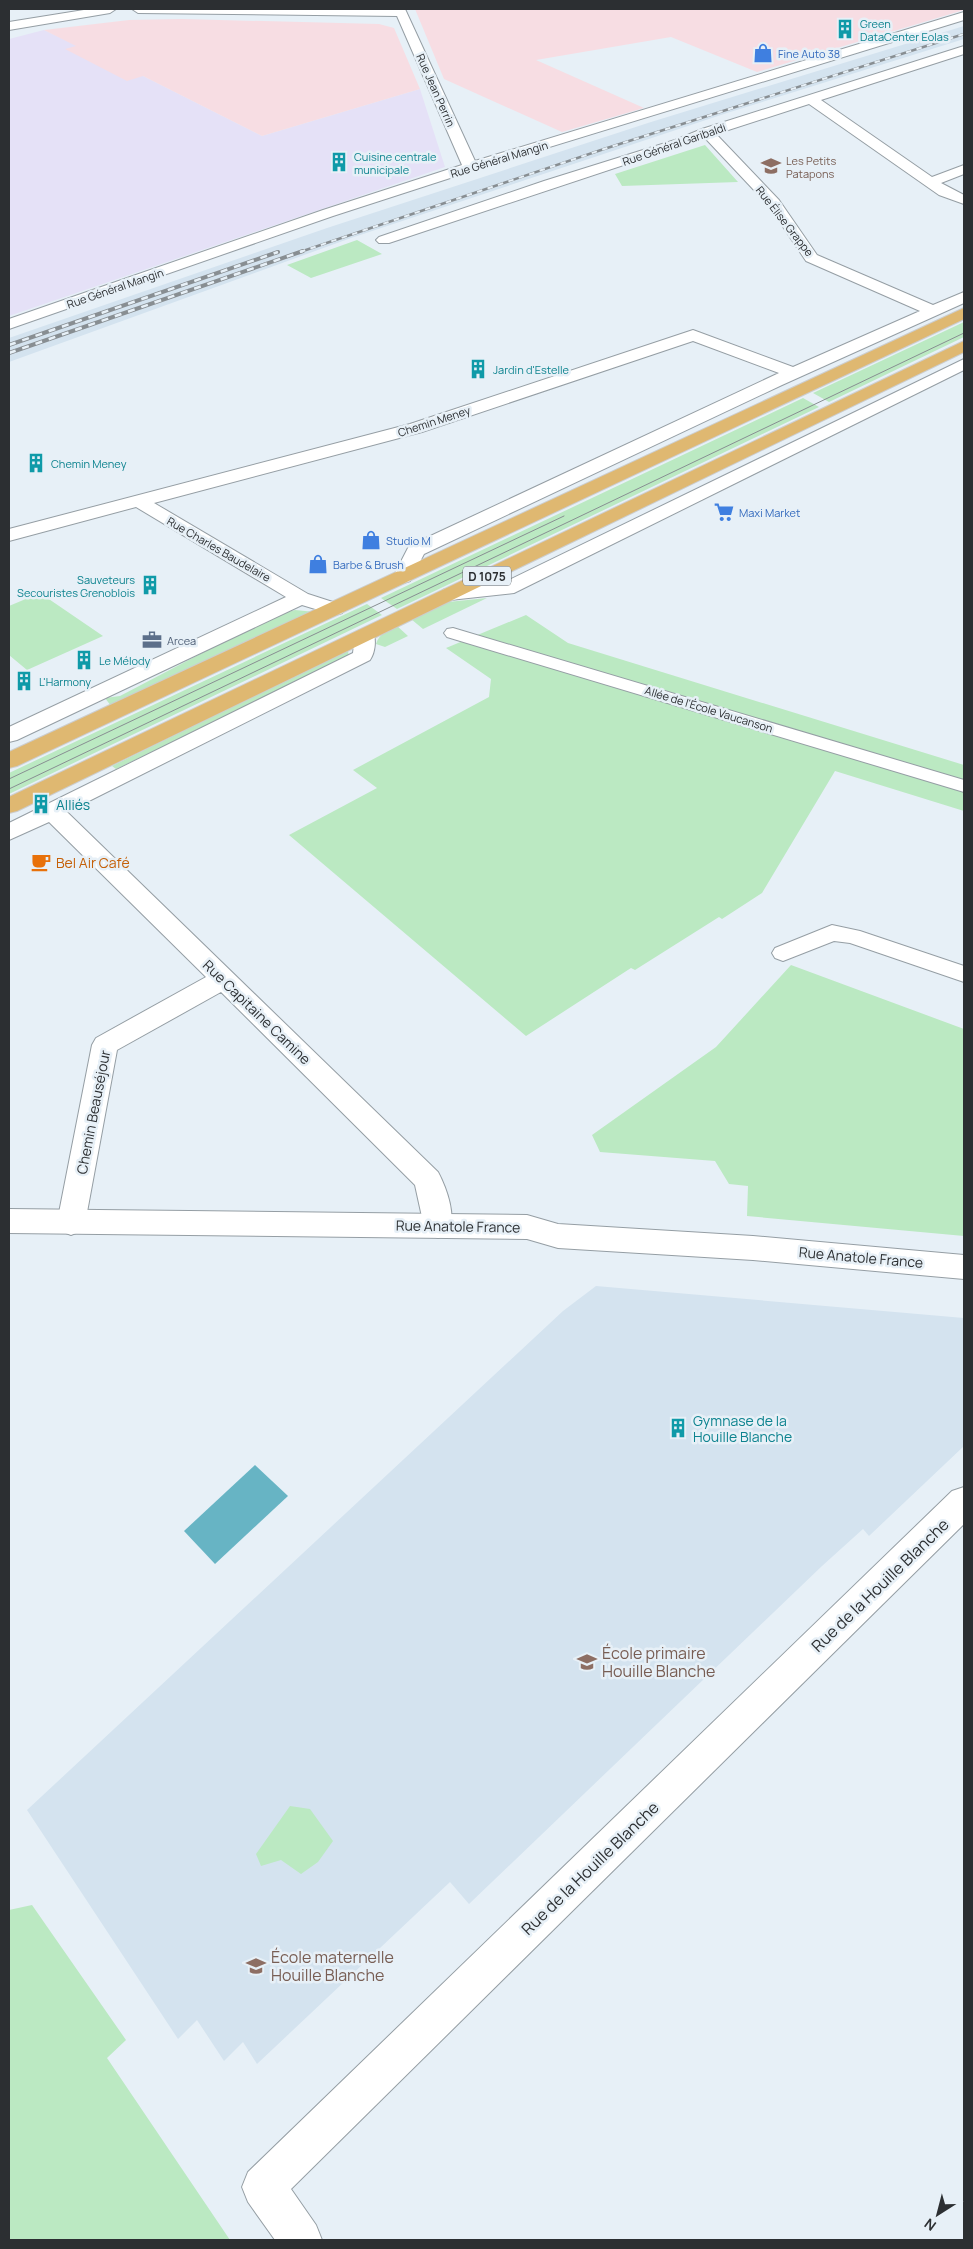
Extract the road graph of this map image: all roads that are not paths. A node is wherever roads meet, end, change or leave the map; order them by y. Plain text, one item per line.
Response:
1 (110, 9) edge
2 (138, 9) edge
3 (964, 16) edge
4 (9, 26) edge
5 (964, 50) edge
6 (811, 99) junction
7 (707, 132) junction
8 (473, 166) junction
9 (964, 169) edge
10 (932, 182) junction
11 (964, 200) edge
12 (384, 240) dead end
13 (964, 297) edge
14 (934, 311) junction
15 (964, 313) edge
16 (9, 324) edge
17 (964, 346) edge
18 (964, 364) edge
19 (794, 374) junction
20 (138, 501) junction
21 (9, 536) edge
22 (403, 577) junction
23 (450, 594) junction
24 (301, 598) junction
25 (335, 609) junction
26 (453, 633) dead end
27 (365, 635) junction
28 (9, 735) edge
29 (9, 761) edge
30 (964, 786) edge
31 (9, 806) edge
32 (52, 810) junction
33 (9, 832) edge
34 (783, 953) dead end
35 (964, 974) edge
36 (222, 979) junction
37 (9, 1221) edge
38 (71, 1222) junction
39 (438, 1226) junction
40 (964, 1267) edge
41 (964, 1502) edge
42 (301, 2240) edge

1 - 4 street
2 - 8 street, Rue Jean Perrin
3 - 8 street, Rue Général Mangin
5 - 6 street, Rue Général Garibaldi
6 - 7 street, Rue Général Garibaldi
6 - 10 street
7 - 12 street, Rue Général Garibaldi
7 - 14 street, Rue Élise Grappe
8 - 16 street, Rue Général Mangin
9 - 10 street
10 - 11 street
13 - 14 street
14 - 19 street
15 - 22 main road, D 1075
17 - 23 main road, D 1075
18 - 23 street
19 - 20 street, Chemin Meney
19 - 22 street
20 - 21 street, Chemin Meney
20 - 24 street, Rue Charles Baudelaire
22 - 25 main road, D 1075
23 - 27 main road, D 1075
24 - 25 street, Rue Charles Baudelaire
24 - 28 street
25 - 29 main road, D 1075
26 - 30 street, Allée de l'École Vaucanson
27 - 31 main road, D 1075
27 - 32 street
32 - 33 street
32 - 36 street, Rue Capitaine Camine
34 - 35 street
36 - 38 street, Chemin Beauséjour
36 - 39 street, Rue Capitaine Camine
37 - 38 street, Rue Anatole France
38 - 39 street, Rue Anatole France
39 - 40 street, Rue Anatole France
41 - 42 street, Rue de la Houille Blanche

